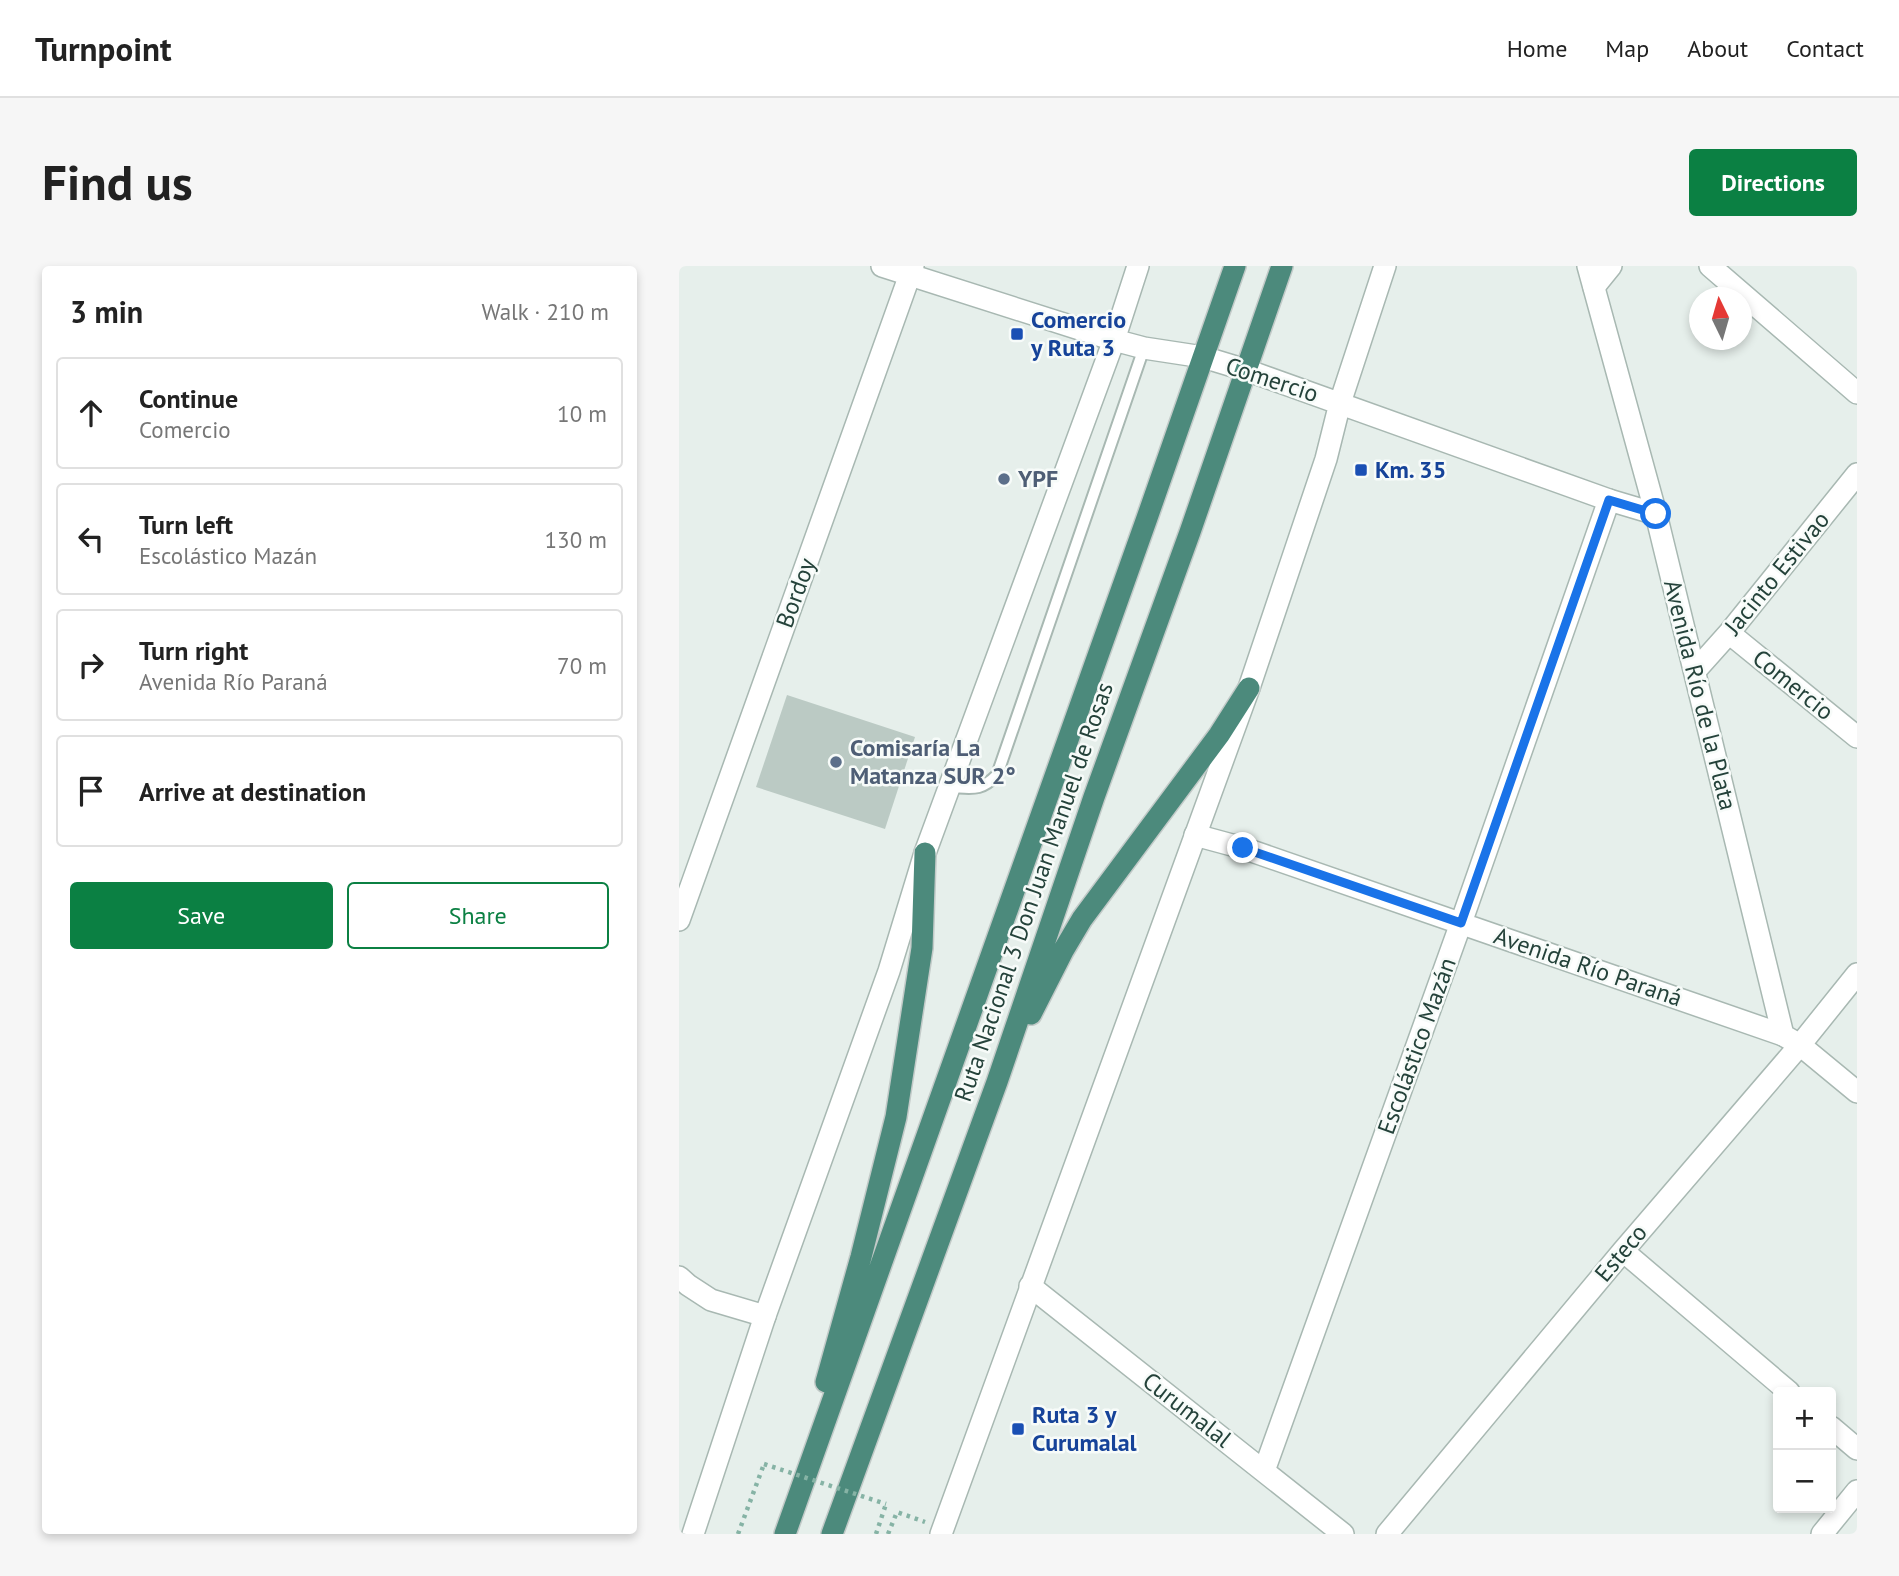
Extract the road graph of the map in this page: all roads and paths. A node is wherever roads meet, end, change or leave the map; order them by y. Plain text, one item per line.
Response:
1 (882, 266) edge
2 (1138, 266) edge
3 (1235, 266) edge
4 (1282, 266) edge
5 (1385, 266) edge
6 (1611, 266) edge
7 (1710, 266) edge
8 (911, 271) edge
9 (1591, 276) edge
10 (1114, 340) junction
11 (1144, 348) junction
12 (1203, 358) junction
13 (1246, 370) junction
14 (1857, 393) edge
15 (1340, 403) junction
16 (1857, 474) edge
17 (1609, 500) junction
18 (1656, 514) junction
19 (1729, 633) junction
20 (1695, 671) junction
21 (1249, 688) junction
22 (1857, 737) edge
23 (950, 788) junction
24 (1195, 835) junction
25 (925, 853) junction
26 (679, 920) edge
27 (1461, 923) junction
28 (1857, 974) edge
29 (1791, 1040) junction
30 (997, 1082) junction
31 (1857, 1092) edge
32 (1623, 1251) junction
33 (679, 1276) edge
34 (1030, 1286) junction
35 (765, 1316) junction
36 (1783, 1387) edge
37 (1836, 1431) edge
38 (1857, 1450) edge
39 (1264, 1471) junction
40 (1857, 1491) edge
41 (941, 1531) edge
42 (693, 1534) edge
43 (738, 1534) edge
44 (784, 1534) edge
45 (832, 1534) edge
46 (876, 1534) edge
47 (888, 1534) edge
48 (1343, 1534) edge
49 (1387, 1534) edge
50 (1822, 1534) edge

1 - 8 street, Comercio
2 - 10 street
3 - 12 highway, Ruta Nacional 3 Don Juan Manuel de Rosas
4 - 13 highway, Ruta Nacional 3 Don Juan Manuel de Rosas
5 - 15 street
6 - 9 street
7 - 14 street
8 - 10 street, Comercio
8 - 26 street, Bordoy
9 - 18 street, Avenida Río de la Plata
10 - 11 street, Comercio
10 - 23 street
11 - 12 street, Comercio
11 - 23 lane
12 - 13 street, Comercio
12 - 44 highway, Ruta Nacional 3 Don Juan Manuel de Rosas
13 - 15 street, Comercio
13 - 30 highway, Ruta Nacional 3 Don Juan Manuel de Rosas
15 - 17 street, Comercio
15 - 21 street
16 - 19 street, Jacinto Estivao
17 - 18 street, Comercio
17 - 27 street, Escolástico Mazán
18 - 20 street, Avenida Río de la Plata
19 - 20 street, Jacinto Estivao
19 - 22 street, Comercio
20 - 29 street, Avenida Río de la Plata
21 - 24 street
21 - 30 highway
23 - 25 street
24 - 27 street, Avenida Río Paraná
24 - 34 street
25 - 35 street
25 - 44 highway
27 - 29 street, Avenida Río Paraná
27 - 39 street, Escolástico Mazán
28 - 29 street, Esteco
29 - 31 street
29 - 32 street, Esteco
30 - 45 highway, Ruta Nacional 3 Don Juan Manuel de Rosas
32 - 36 street
32 - 49 street, Esteco
33 - 35 street
34 - 39 street, Curumalal
34 - 41 street
35 - 42 street
37 - 38 street
39 - 48 street, Curumalal
40 - 50 street
41 - 47 path
43 - 46 path, bridge

